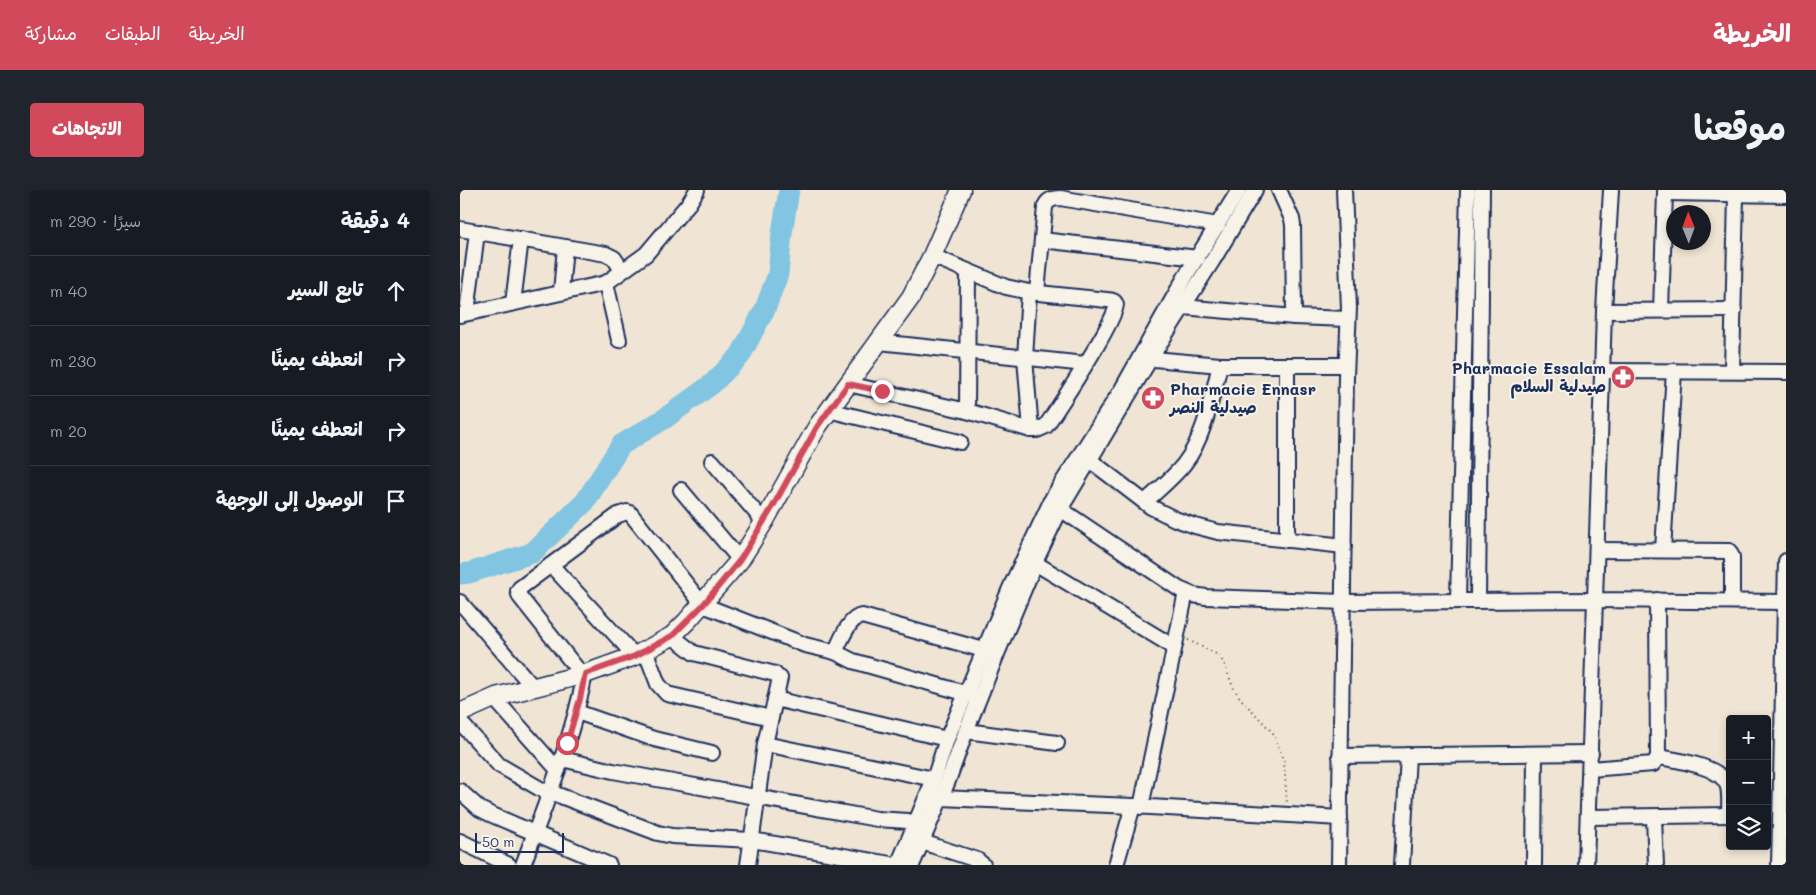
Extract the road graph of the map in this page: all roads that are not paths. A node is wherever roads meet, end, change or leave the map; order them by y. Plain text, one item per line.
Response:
1 (697, 190) edge
2 (961, 190) edge
3 (1239, 190) edge
4 (1255, 190) edge
5 (1279, 190) edge
6 (1344, 190) edge
7 (1468, 190) edge
8 (1482, 190) edge
9 (1611, 190) edge
10 (1665, 191) edge
11 (1736, 195) junction
12 (1786, 195) edge
13 (1218, 225) junction
14 (1467, 226) junction
15 (1482, 227) junction
16 (460, 229) edge
17 (477, 232) junction
18 (521, 239) junction
19 (1042, 240) junction
20 (566, 246) junction
21 (932, 256) junction
22 (1198, 258) junction
23 (622, 270) junction
24 (968, 272) junction
25 (606, 283) junction
26 (561, 292) junction
27 (1033, 292) junction
28 (513, 303) junction
29 (1183, 307) junction
30 (1661, 310) junction
31 (1734, 310) junction
32 (1604, 311) junction
33 (464, 314) edge
34 (1294, 316) junction
35 (1348, 318) junction
36 (619, 340) dead end
37 (879, 342) junction
38 (968, 352) junction
39 (1025, 358) junction
40 (1145, 358) junction
41 (1464, 362) junction
42 (1480, 363) junction
43 (1085, 364) junction
44 (1287, 364) junction
45 (1220, 365) junction
46 (1346, 366) junction
47 (1603, 371) junction
48 (1674, 371) junction
49 (1732, 371) junction
50 (1786, 372) edge
51 (848, 384) junction
52 (828, 410) junction
53 (967, 411) junction
54 (1031, 430) junction
55 (960, 442) dead end
56 (712, 461) dead end
57 (1091, 461) junction
58 (681, 490) dead end
59 (1145, 502) junction
60 (1055, 506) junction
61 (764, 522) junction
62 (1287, 540) junction
63 (1344, 546) junction
64 (1597, 550) junction
65 (1663, 550) junction
66 (740, 560) junction
67 (1786, 561) edge
68 (1035, 563) junction
69 (551, 564) junction
70 (1017, 589) junction
71 (1186, 592) junction
72 (1458, 600) junction
73 (1595, 600) junction
74 (1657, 600) junction
75 (1478, 601) junction
76 (1732, 601) junction
77 (460, 602) edge
78 (1344, 602) junction
79 (1785, 602) edge
80 (703, 605) junction
81 (672, 636) junction
82 (1176, 641) junction
83 (835, 652) junction
84 (990, 652) junction
85 (640, 653) junction
86 (1784, 671) edge
87 (583, 675) junction
88 (533, 687) junction
89 (973, 695) junction
90 (494, 698) junction
91 (775, 699) junction
92 (577, 712) junction
93 (460, 714) edge
94 (771, 718) junction
95 (966, 730) junction
96 (948, 738) junction
97 (1057, 743) dead end
98 (765, 744) junction
99 (712, 753) dead end
100 (1591, 753) junction
101 (1535, 754) junction
102 (1408, 755) junction
103 (1340, 756) junction
104 (1658, 757) junction
105 (560, 765) junction
106 (1590, 769) junction
107 (934, 779) junction
108 (460, 791) edge
109 (549, 793) junction
110 (758, 797) junction
111 (933, 797) junction
112 (1729, 805) edge
113 (1137, 807) junction
114 (1726, 815) edge
115 (1589, 817) junction
116 (1340, 818) junction
117 (1654, 818) junction
118 (1778, 818) edge
119 (922, 824) junction
120 (534, 834) junction
121 (752, 840) junction
122 (460, 841) edge
123 (922, 842) junction
124 (509, 865) edge
125 (523, 865) edge
126 (609, 865) edge
127 (748, 865) edge
128 (897, 865) edge
129 (912, 865) edge
130 (983, 865) edge
131 (1116, 865) edge
132 (1339, 865) edge
133 (1402, 865) edge
134 (1534, 865) edge
135 (1586, 865) edge
136 (1656, 865) edge
137 (1779, 865) edge

1 - 23 street
2 - 21 main road
3 - 13 street
4 - 29 street
5 - 34 street
6 - 35 street
7 - 14 street
8 - 15 street
9 - 32 street
10 - 11 street
10 - 30 street
11 - 12 street
11 - 31 street
13 - 19 street
13 - 22 street
14 - 15 street
14 - 41 street
15 - 42 street
16 - 17 street
17 - 18 street
17 - 33 street
18 - 20 street
18 - 28 street
19 - 22 street
19 - 27 street
20 - 23 street
20 - 26 street
21 - 24 street
21 - 37 main road
22 - 40 street
23 - 25 street
24 - 27 street
24 - 38 street
25 - 26 street
25 - 36 street
26 - 28 street
27 - 39 street
27 - 43 street
28 - 33 street
29 - 34 street
29 - 40 street
30 - 31 street
30 - 32 street
31 - 49 street
32 - 47 street
34 - 35 street
35 - 46 street
37 - 38 street
37 - 51 main road
38 - 39 street
38 - 53 street
39 - 43 street
39 - 54 street
40 - 45 street
40 - 57 street
40 - 60 street
41 - 42 street
41 - 72 street
42 - 75 street
43 - 54 street
44 - 45 street
44 - 46 street
44 - 62 street
45 - 59 street
46 - 63 street
47 - 48 street
47 - 64 street
48 - 49 street
48 - 65 street
49 - 50 street
51 - 52 main road
51 - 53 street
52 - 55 street
52 - 61 main road
53 - 54 street
56 - 61 street
57 - 59 street
57 - 60 street
58 - 66 street
59 - 62 street
60 - 68 street
60 - 70 street
60 - 71 street
61 - 66 main road
62 - 63 street
63 - 78 street
64 - 65 street
64 - 73 street
65 - 76 street
66 - 80 main road
67 - 79 street
68 - 70 street
68 - 82 street
69 - 80 street
69 - 85 street
69 - 87 street
70 - 84 street
71 - 78 street
71 - 82 street
72 - 75 street
72 - 78 street
73 - 74 street
73 - 75 street
73 - 100 street
74 - 76 street
74 - 104 street
76 - 79 street
77 - 88 street
78 - 103 street
79 - 86 street
80 - 81 main road
80 - 83 street
81 - 85 main road
81 - 91 street
82 - 113 street
83 - 84 street
83 - 89 street
84 - 89 street
85 - 87 main road
85 - 94 street
86 - 118 street
87 - 88 main road
87 - 92 street
88 - 90 main road
89 - 95 street
89 - 96 street
90 - 93 main road
90 - 105 street
91 - 94 street
91 - 96 street
92 - 99 street
92 - 105 street
93 - 109 street
94 - 98 street
95 - 97 street
95 - 111 street
96 - 107 street
98 - 107 street
98 - 110 street
100 - 101 street
100 - 106 street
101 - 102 street
101 - 134 street
102 - 103 street
102 - 133 street
103 - 116 street
104 - 106 street
104 - 112 street
105 - 109 street
105 - 110 street
106 - 115 street
107 - 111 street
108 - 120 street
109 - 120 street
109 - 121 street
110 - 119 street
110 - 121 street
111 - 113 street
111 - 119 street
113 - 116 street
113 - 131 street
114 - 117 street
115 - 117 street
115 - 135 street
116 - 132 street
117 - 136 street
118 - 137 street
119 - 123 street
119 - 128 street
120 - 125 street
120 - 126 street
121 - 127 street
121 - 128 street
122 - 124 street
123 - 129 street
123 - 130 street

